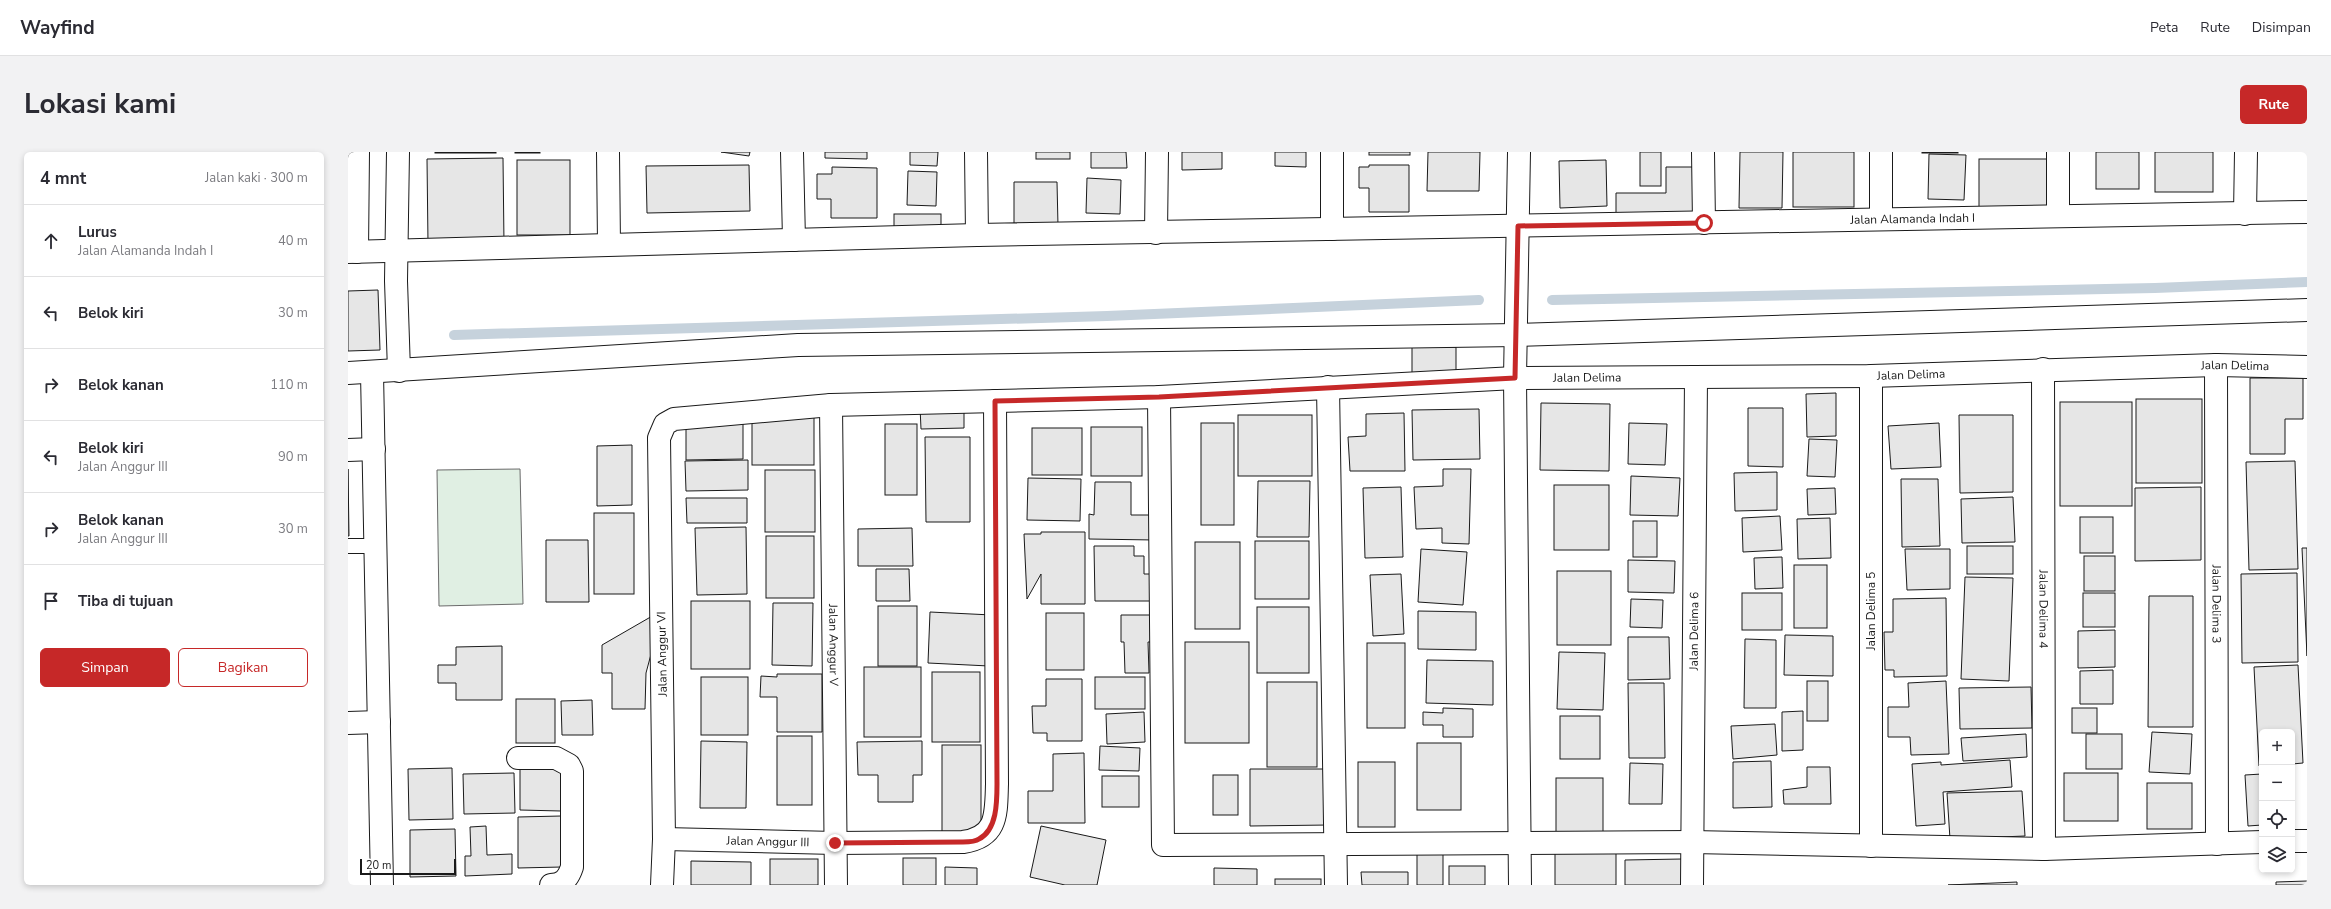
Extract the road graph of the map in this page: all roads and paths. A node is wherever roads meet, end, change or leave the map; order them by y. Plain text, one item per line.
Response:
1 (358, 152) edge
2 (398, 152) edge
3 (608, 152) edge
4 (792, 152) edge
5 (976, 152) edge
6 (1157, 152) edge
7 (1332, 152) edge
8 (1519, 152) edge
9 (1703, 152) edge
10 (1881, 152) edge
11 (2058, 152) edge
12 (2246, 152) edge
13 (2307, 212) edge
14 (2244, 214) junction
15 (2058, 216) junction
16 (1881, 219) junction
17 (1704, 223) junction
18 (1518, 226) junction
19 (1332, 229) junction
20 (1156, 233) junction
21 (977, 235) junction
22 (794, 240) junction
23 (610, 244) junction
24 (398, 251) junction
25 (353, 252) edge
26 (2307, 310) edge
27 (1517, 335) junction
28 (2216, 365) junction
29 (2307, 367) edge
30 (2043, 369) junction
31 (399, 371) junction
32 (372, 373) junction
33 (348, 374) edge
34 (1871, 376) junction
35 (1515, 378) junction
36 (1696, 378) junction
37 (1328, 387) junction
38 (1159, 397) junction
39 (995, 401) junction
40 (830, 405) junction
41 (665, 424) joint
42 (374, 449) junction
43 (348, 450) edge
44 (348, 546) edge
45 (376, 546) junction
46 (379, 722) junction
47 (348, 723) edge
48 (518, 758) dead end
49 (664, 839) junction
50 (2295, 841) edge
51 (2307, 841) edge
52 (1692, 842) junction
53 (2259, 842) edge
54 (835, 843) junction
55 (1520, 844) junction
56 (2217, 844) junction
57 (1336, 845) junction
58 (1871, 846) junction
59 (2044, 849) junction
60 (382, 885) edge
61 (551, 885) edge
62 (662, 885) edge
63 (836, 885) edge
64 (1336, 885) edge
65 (1520, 885) edge
66 (1692, 885) edge

1 - 25 street
2 - 24 street
3 - 23 street
4 - 22 street
5 - 21 street
6 - 20 street
7 - 19 street
8 - 18 street
9 - 17 street
10 - 16 street
11 - 15 street
12 - 14 street
13 - 14 street, Jalan Alamanda Indah I
14 - 15 street, Jalan Alamanda Indah I
15 - 16 street, Jalan Alamanda Indah I
16 - 17 street, Jalan Alamanda Indah I
17 - 18 street, Jalan Alamanda Indah I
18 - 19 street, Jalan Alamanda Indah I
18 - 27 street
19 - 20 street, Jalan Alamanda Indah I
20 - 21 street, Jalan Alamanda Indah I
21 - 22 street, Jalan Alamanda Indah I
22 - 23 street, Jalan Alamanda Indah I
23 - 24 street, Jalan Alamanda Indah I
24 - 25 street, Jalan Alamanda Indah I
24 - 31 street
26 - 27 street
27 - 31 street
27 - 35 street
28 - 29 street, Jalan Delima
28 - 30 street, Jalan Delima
28 - 56 street, Jalan Delima 3
30 - 34 street, Jalan Delima
30 - 59 street, Jalan Delima 4
31 - 32 street
32 - 33 street
32 - 42 street
34 - 36 street, Jalan Delima
34 - 58 street, Jalan Delima 5
35 - 36 street, Jalan Delima
35 - 37 street, Jalan Delima
35 - 55 street
36 - 52 street, Jalan Delima 6
37 - 38 street, Jalan Delima
37 - 57 street
38 - 39 street, Jalan Delima
38 - 57 street
39 - 40 street, Jalan Delima
39 - 54 street, Jalan Anggur III
40 - 41 street, Jalan Delima
40 - 54 street, Jalan Anggur V
41 - 49 street, Jalan Anggur VI
42 - 43 street
42 - 45 street
44 - 45 lane
45 - 46 street
46 - 47 street
46 - 60 street
48 - 61 street
49 - 54 street, Jalan Anggur III
49 - 62 street, Jalan Anggur VI
50 - 51 street
52 - 55 street
52 - 58 street
52 - 66 street, Jalan Delima 6
53 - 56 street
54 - 63 street, Jalan Anggur V
55 - 57 street
55 - 65 street
56 - 59 street
57 - 64 street
58 - 59 street

